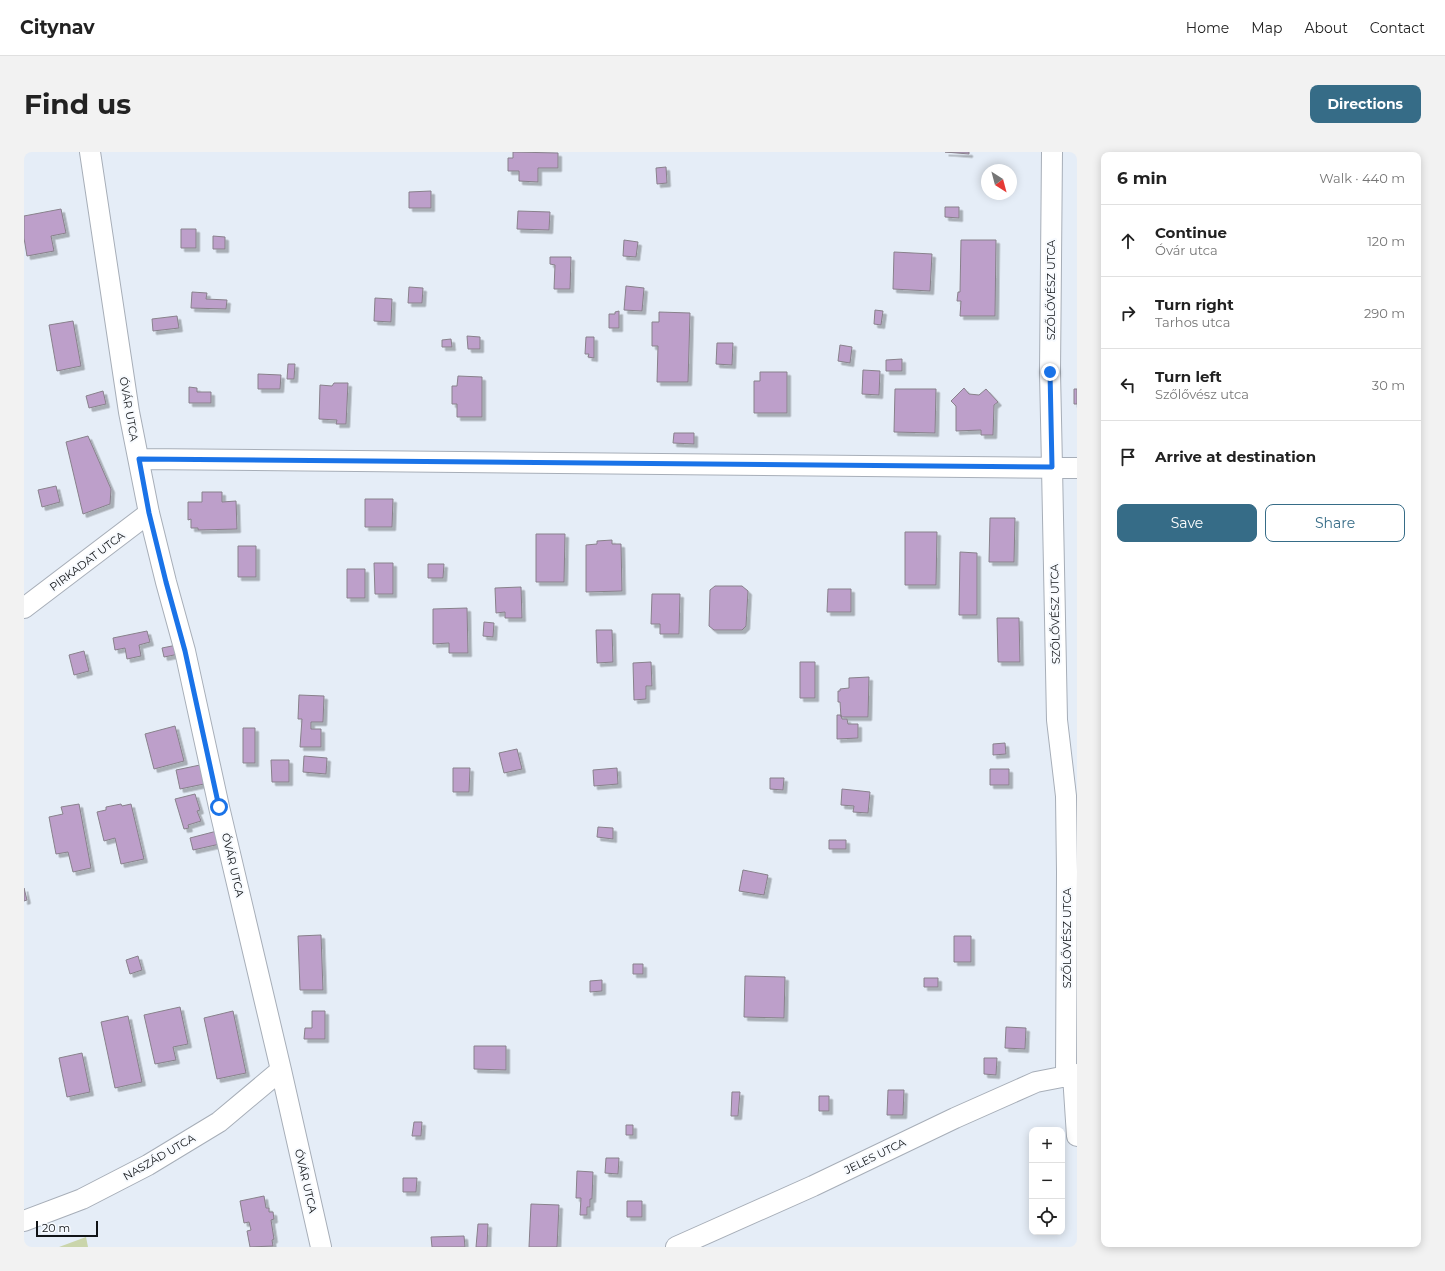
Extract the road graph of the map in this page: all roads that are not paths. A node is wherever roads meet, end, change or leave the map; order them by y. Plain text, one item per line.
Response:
1 (90, 152) edge
2 (1052, 152) edge
3 (139, 459) junction
4 (1052, 467) junction
5 (1077, 468) edge
6 (149, 513) junction
7 (24, 608) edge
8 (281, 1070) junction
9 (1072, 1075) edge
10 (1077, 1136) edge
11 (24, 1221) edge
12 (321, 1247) edge
13 (676, 1247) edge

1 - 3 street, ÓVÁR UTCA
2 - 4 street, SZŐLŐVÉSZ UTCA
3 - 4 street
3 - 6 street, ÓVÁR UTCA
4 - 5 street
4 - 9 street, SZŐLŐVÉSZ UTCA
6 - 7 street, PIRKADAT UTCA
6 - 8 street, ÓVÁR UTCA
8 - 11 street, NASZÁD UTCA
8 - 12 street, ÓVÁR UTCA
9 - 10 street, SZŐLŐVÉSZ UTCA
9 - 13 street, JELES UTCA

